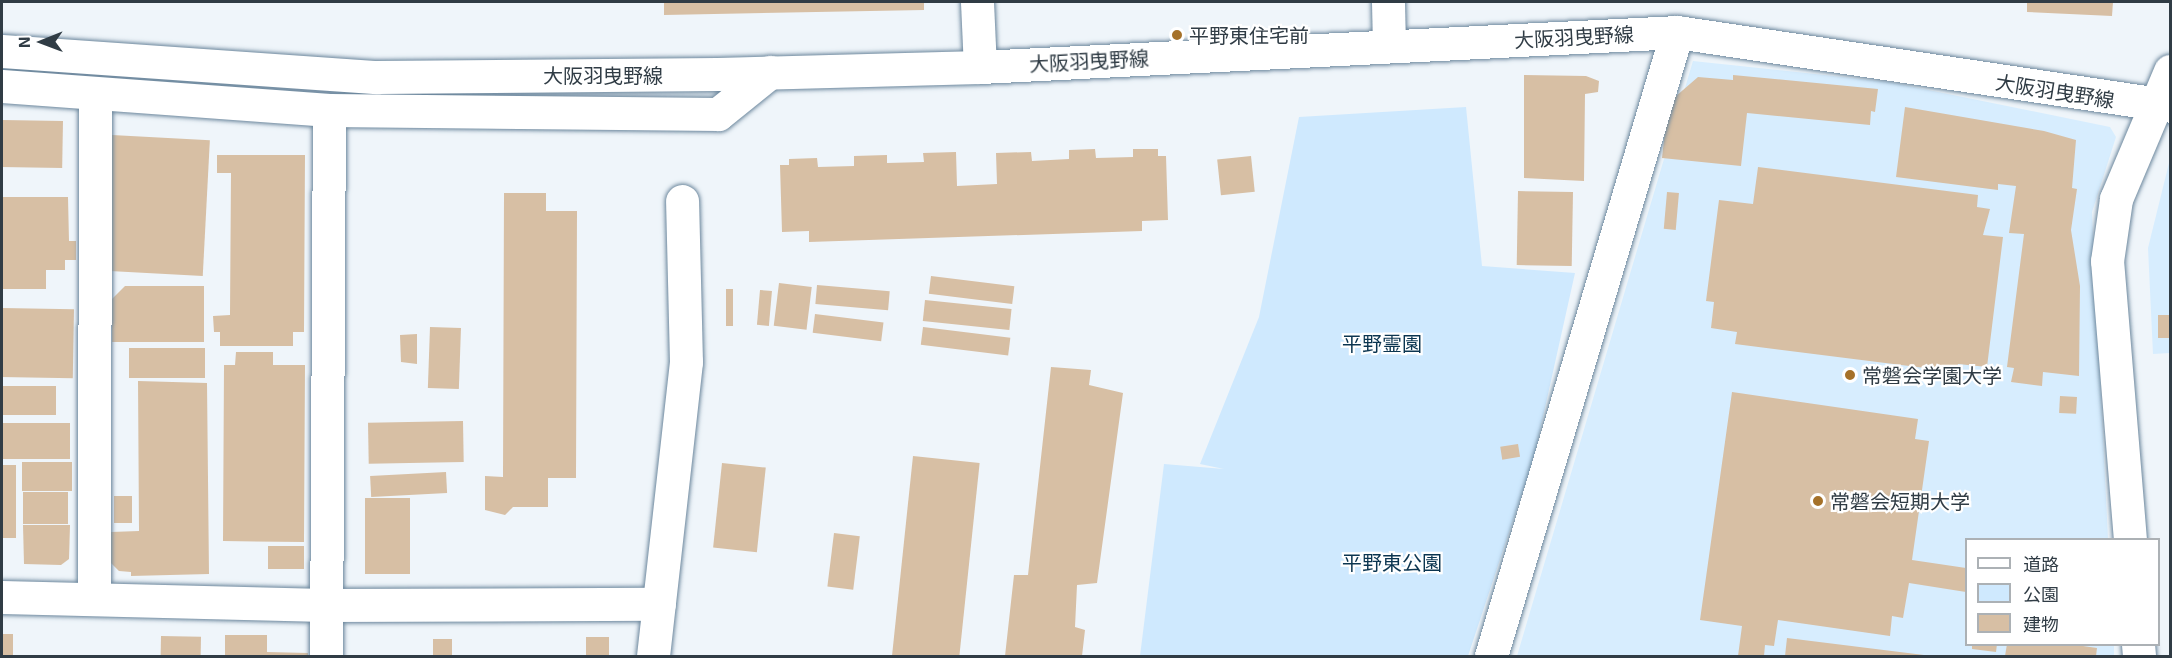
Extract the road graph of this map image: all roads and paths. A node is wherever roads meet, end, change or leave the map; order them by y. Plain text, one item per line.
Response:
1 (977, 2) edge
2 (1388, 2) edge
3 (1677, 32) junction
4 (1389, 46) junction
5 (2, 51) edge
6 (980, 67) junction
7 (2170, 70) edge
8 (771, 72) junction
9 (2, 86) edge
10 (95, 94) junction
11 (2164, 106) edge
12 (329, 110) junction
13 (682, 201) dead end
14 (2130, 538) edge
15 (2, 597) edge
16 (94, 599) junction
17 (659, 604) junction
18 (325, 605) junction
19 (326, 657) edge
20 (653, 657) edge
21 (1491, 657) edge

1 - 6 street
2 - 4 street
3 - 4 street, 大阪羽曳野線
3 - 11 street, 大阪羽曳野線
3 - 21 street
4 - 6 street, 大阪羽曳野線
5 - 8 street, 大阪羽曳野線
6 - 8 street, 大阪羽曳野線
7 - 11 street
8 - 12 street
9 - 10 street
10 - 12 street
10 - 16 street
11 - 14 street
12 - 18 street
13 - 17 street
15 - 16 street
16 - 18 street
17 - 18 street
17 - 20 street
18 - 19 street

